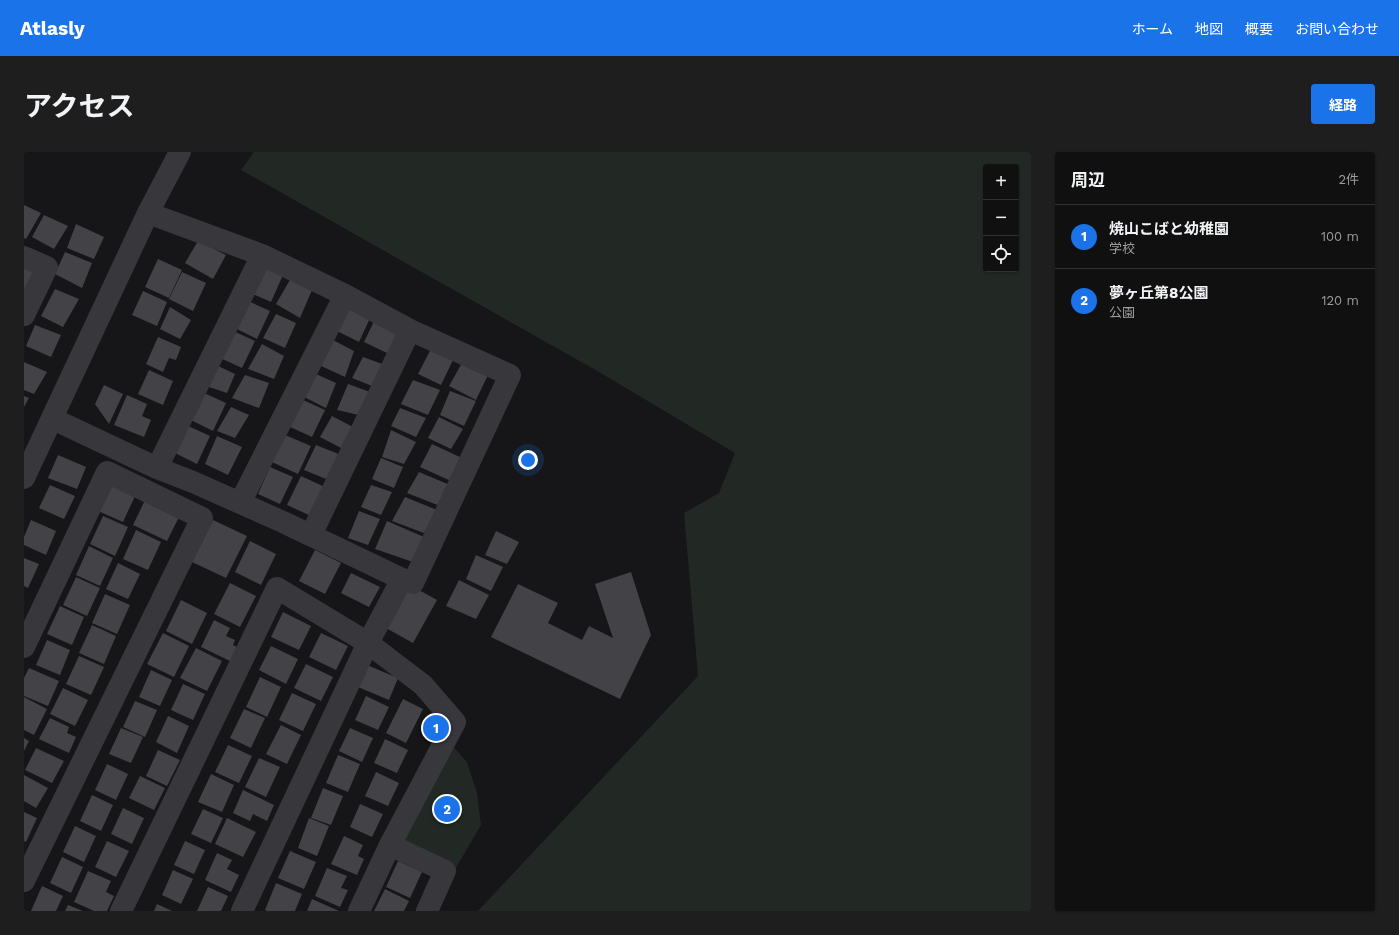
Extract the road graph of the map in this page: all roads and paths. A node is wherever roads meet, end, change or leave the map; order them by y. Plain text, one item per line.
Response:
1 (180, 152) edge
2 (148, 213) junction
3 (262, 255) junction
4 (24, 257) edge
5 (345, 295) junction
6 (24, 315) edge
7 (410, 330) junction
8 (53, 419) junction
9 (27, 464) edge
10 (157, 468) junction
11 (240, 503) junction
12 (311, 535) junction
13 (402, 579) junction
14 (368, 643) junction
15 (24, 647) edge
16 (390, 846) junction
17 (24, 881) edge
18 (121, 911) edge
19 (242, 911) edge
20 (359, 911) edge
21 (427, 911) edge

1 - 2 street
2 - 3 street
2 - 8 street
3 - 5 street
3 - 10 street
4 - 6 street
5 - 7 street
5 - 11 street
7 - 12 street
7 - 13 street
8 - 9 street
8 - 10 street
10 - 11 street
11 - 12 street
12 - 13 street
13 - 14 street
14 - 16 street
14 - 18 street
14 - 19 street
15 - 17 street
16 - 20 street
16 - 21 street

